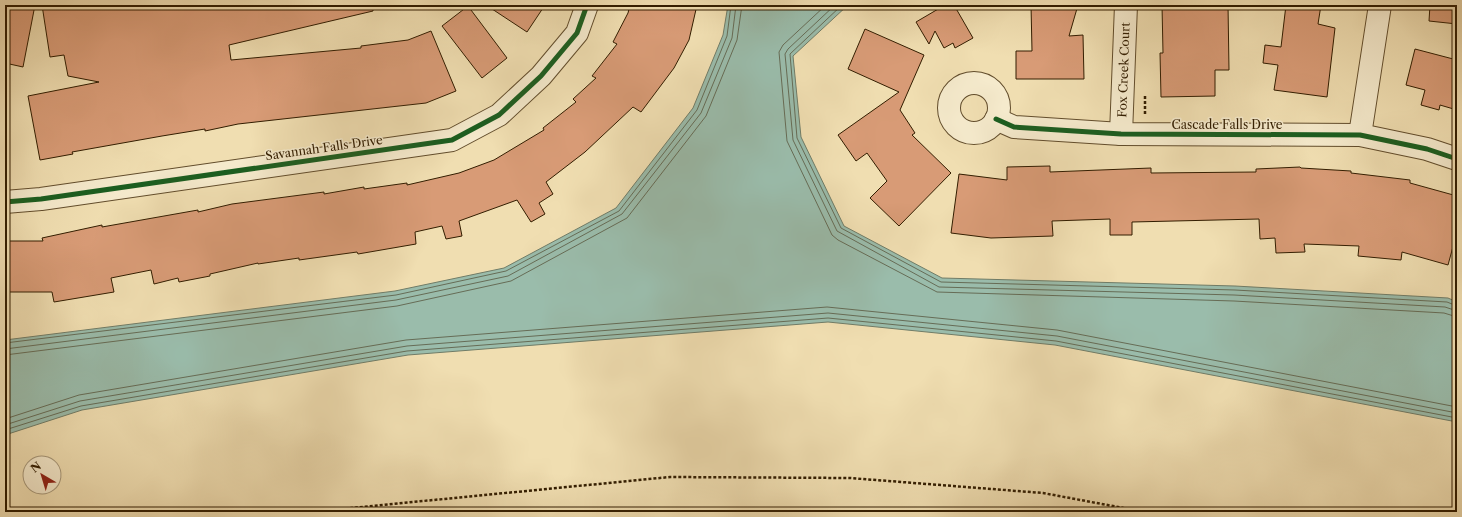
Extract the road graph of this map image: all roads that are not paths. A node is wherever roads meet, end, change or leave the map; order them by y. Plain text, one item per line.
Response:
1 (587, 5) edge
2 (1126, 5) edge
3 (1380, 5) edge
4 (996, 119) dead end
5 (1121, 134) junction
6 (1360, 135) junction
7 (1457, 158) edge
8 (5, 202) edge

1 - 8 street, Savannah Falls Drive
2 - 5 street, Fox Creek Court
3 - 6 street
4 - 5 street, Cascade Falls Drive
5 - 6 street, Cascade Falls Drive
6 - 7 street, Cascade Falls Drive

